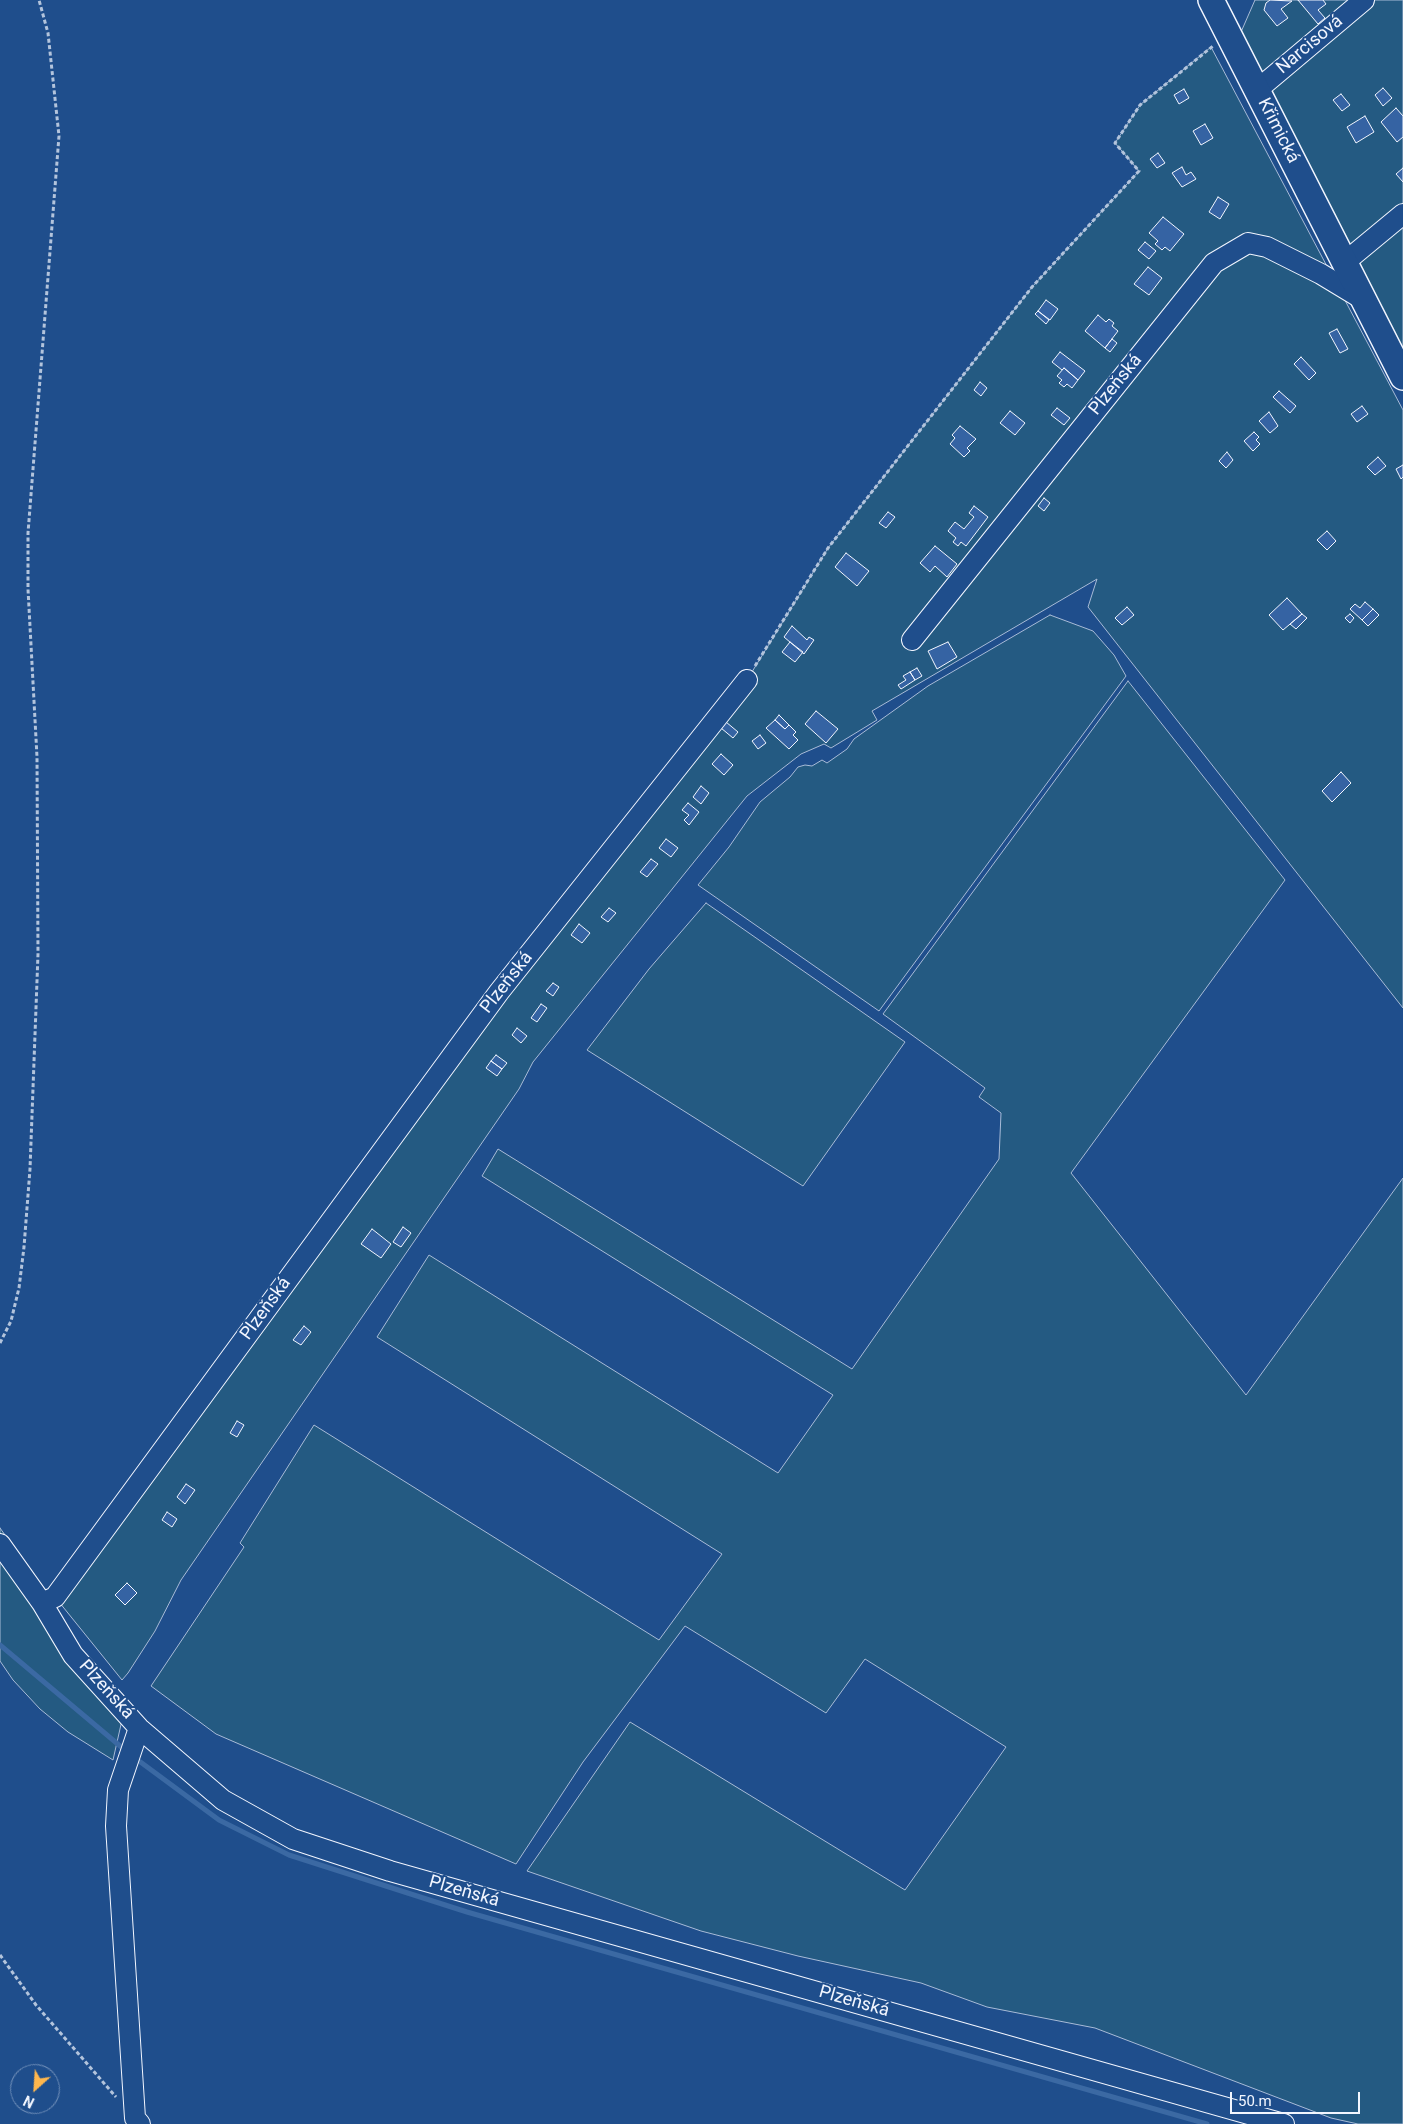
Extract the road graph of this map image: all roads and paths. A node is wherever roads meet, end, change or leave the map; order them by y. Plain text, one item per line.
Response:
1 (40, 0) edge
2 (1211, 0) edge
3 (1364, 0) edge
4 (1230, 37) junction
5 (1257, 90) junction
6 (1403, 214) edge
7 (1345, 262) junction
8 (1364, 300) junction
9 (1402, 373) edge
10 (912, 640) dead end
11 (747, 680) joint
12 (0, 1343) edge
13 (0, 1544) edge
14 (42, 1604) junction
15 (137, 1735) junction
16 (0, 1955) edge
17 (137, 2121) edge
18 (1284, 2124) edge

1 - 12 path
2 - 4 main road, Křimická
3 - 5 street, Narcisová
4 - 5 main road, Křimická
4 - 11 path
5 - 7 main road, Křimická
6 - 7 street
7 - 8 main road
8 - 9 main road
8 - 10 street, Plzeňská
11 - 14 street, Plzeňská
13 - 14 street
14 - 15 street, Plzeňská
15 - 17 street
15 - 18 street, Plzeňská
16 - 17 path

